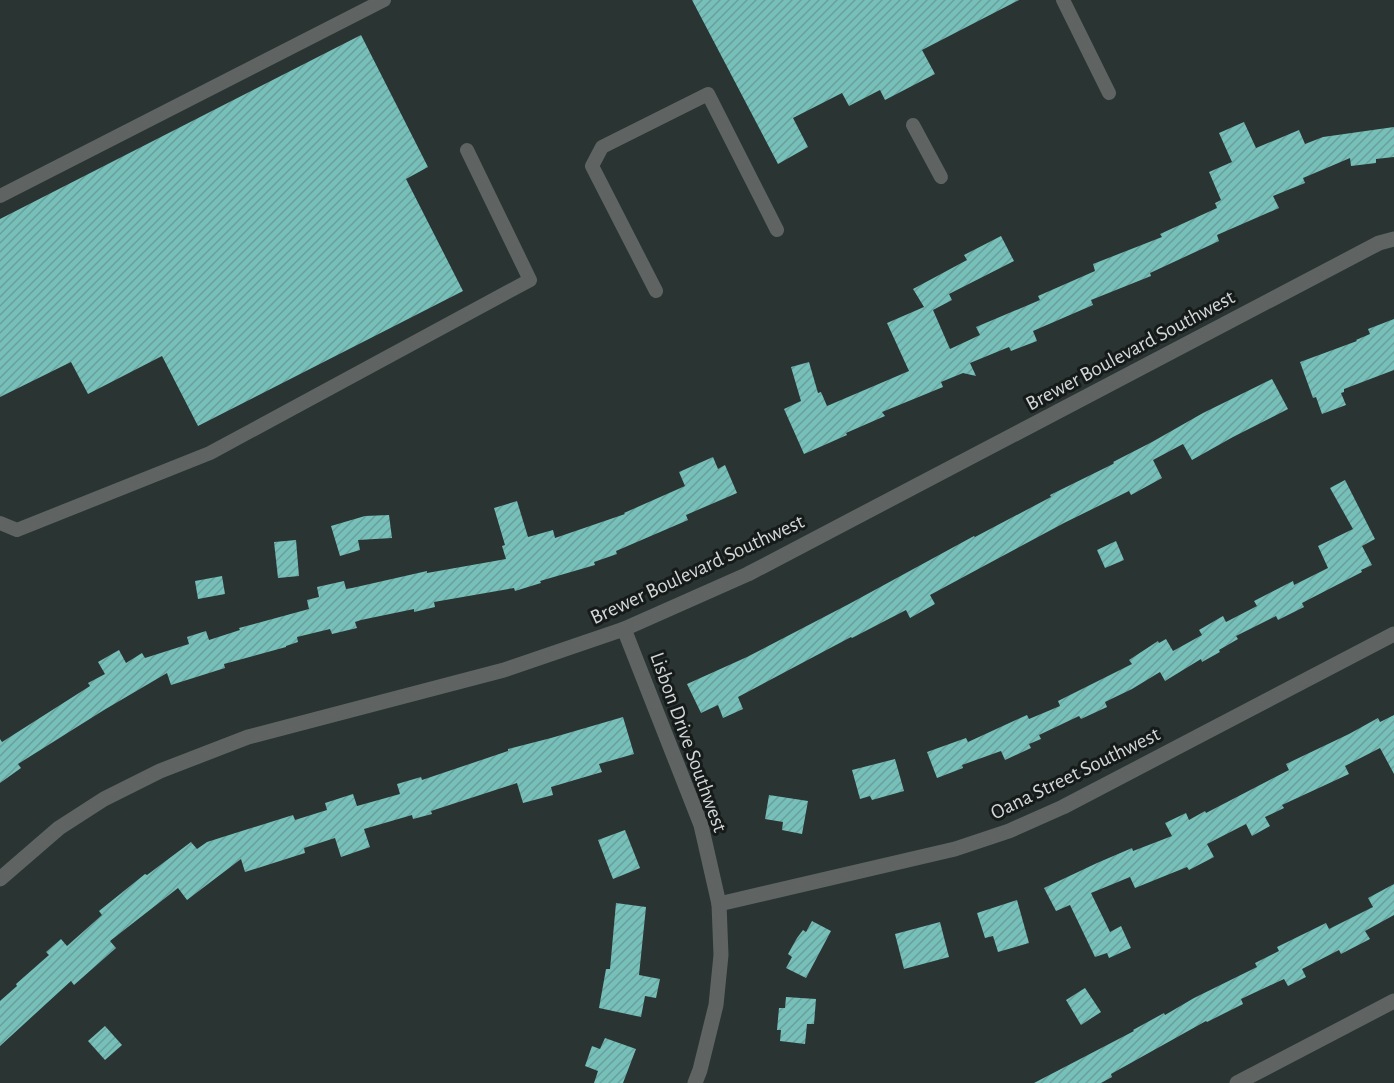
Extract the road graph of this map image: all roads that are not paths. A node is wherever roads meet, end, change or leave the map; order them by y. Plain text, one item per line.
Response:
1 (384, 0) edge
2 (1062, 0) edge
3 (1109, 93) dead end
4 (914, 125) dead end
5 (467, 150) dead end
6 (941, 177) dead end
7 (0, 196) edge
8 (777, 230) dead end
9 (1394, 239) edge
10 (656, 291) dead end
11 (0, 523) edge
12 (624, 629) junction
13 (1394, 634) edge
14 (0, 879) edge
15 (719, 904) junction
16 (1394, 1001) edge
17 (695, 1083) edge
18 (1237, 1083) edge

1 - 7 lane
2 - 3 lane
4 - 6 lane
5 - 11 lane
8 - 10 lane
9 - 12 street, Brewer Boulevard Southwest
12 - 14 street, Brewer Boulevard Southwest
12 - 15 street, Lisbon Drive Southwest
13 - 15 street, Oana Street Southwest
15 - 17 street, Lisbon Drive Southwest
16 - 18 street

